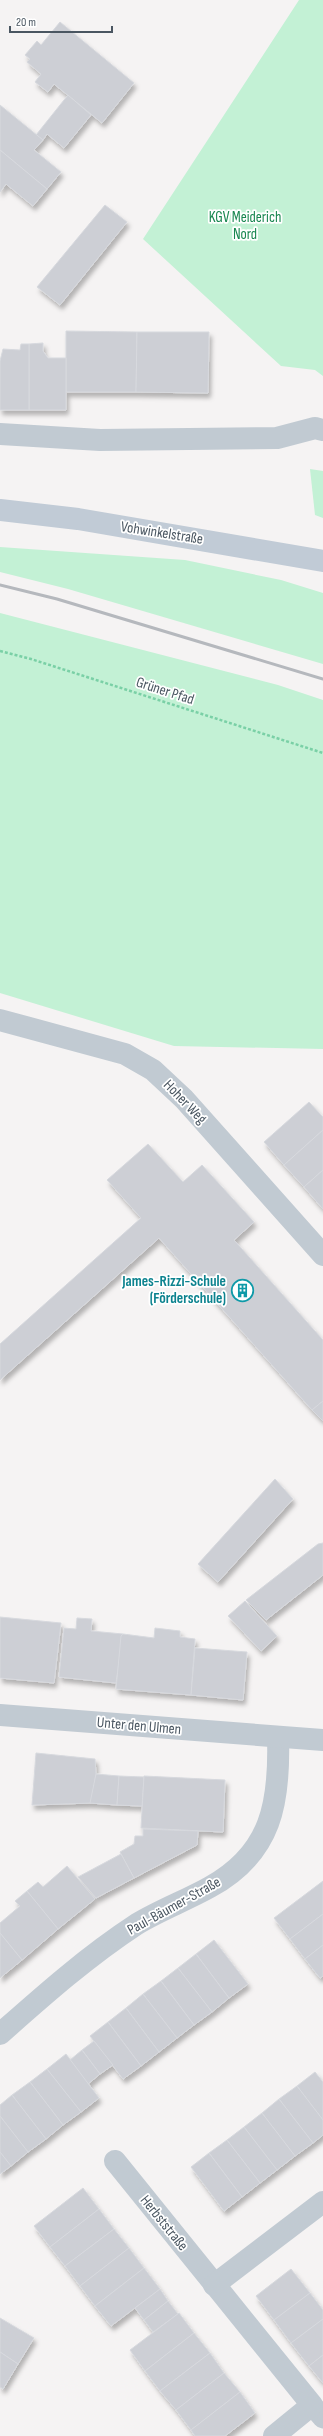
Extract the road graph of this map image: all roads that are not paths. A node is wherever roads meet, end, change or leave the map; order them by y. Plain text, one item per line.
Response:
1 (319, 429) edge
2 (0, 434) edge
3 (0, 510) edge
4 (323, 561) edge
5 (0, 1020) edge
6 (323, 1255) edge
7 (0, 1715) edge
8 (278, 1737) junction
9 (323, 1740) edge
10 (0, 2034) edge
11 (115, 2161) dead end
12 (323, 2202) edge
13 (214, 2285) junction
14 (318, 2412) edge
15 (274, 2436) edge

1 - 2 street
3 - 4 main road, Vohwinkelstraße
5 - 6 street, Hoher Weg
7 - 8 street, Unter den Ulmen
8 - 9 street, Unter den Ulmen
8 - 10 street, Paul-Bäumer-Straße
11 - 13 street, Herbststraße
12 - 13 street
13 - 14 street, Herbststraße
14 - 15 street

